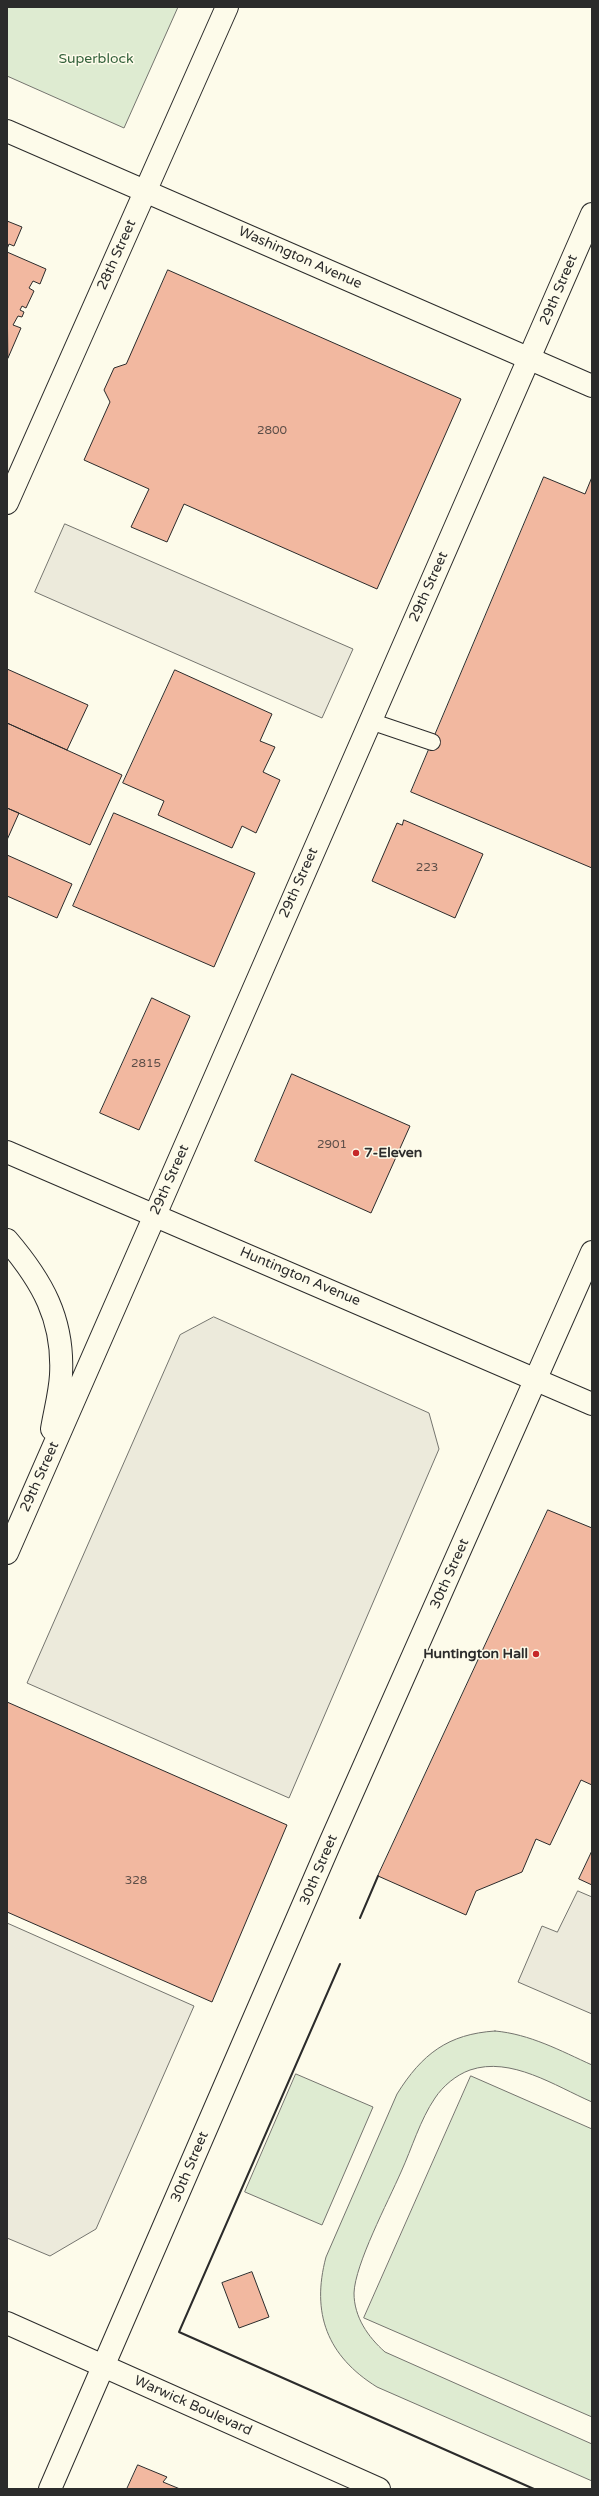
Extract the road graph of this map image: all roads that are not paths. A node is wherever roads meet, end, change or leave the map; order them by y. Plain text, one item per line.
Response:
1 (227, 7) edge
2 (7, 130) edge
3 (145, 191) junction
4 (592, 214) edge
5 (529, 359) junction
6 (592, 386) edge
7 (7, 503) edge
8 (370, 721) junction
9 (432, 742) dead end
10 (7, 1152) edge
11 (155, 1215) junction
12 (7, 1240) edge
13 (592, 1252) edge
14 (537, 1379) junction
15 (592, 1404) edge
16 (45, 1464) junction
17 (7, 1552) edge
18 (7, 2323) edge
19 (104, 2366) junction
20 (50, 2489) edge
21 (378, 2489) edge

1 - 3 street, 28th Street
2 - 3 street, Washington Avenue
3 - 5 street, Washington Avenue
3 - 7 street, 28th Street
4 - 5 street, 29th Street
5 - 6 street, Washington Avenue
5 - 8 street, 29th Street
8 - 9 lane
8 - 11 street, 29th Street
10 - 11 street, Huntington Avenue
11 - 14 street, Huntington Avenue
11 - 16 street, 29th Street
12 - 16 street
13 - 14 street, 30th Street
14 - 15 street, Huntington Avenue
14 - 19 street, 30th Street
16 - 17 street, 29th Street
18 - 19 street, Warwick Boulevard
19 - 20 street, 30th Street
19 - 21 street, Warwick Boulevard

